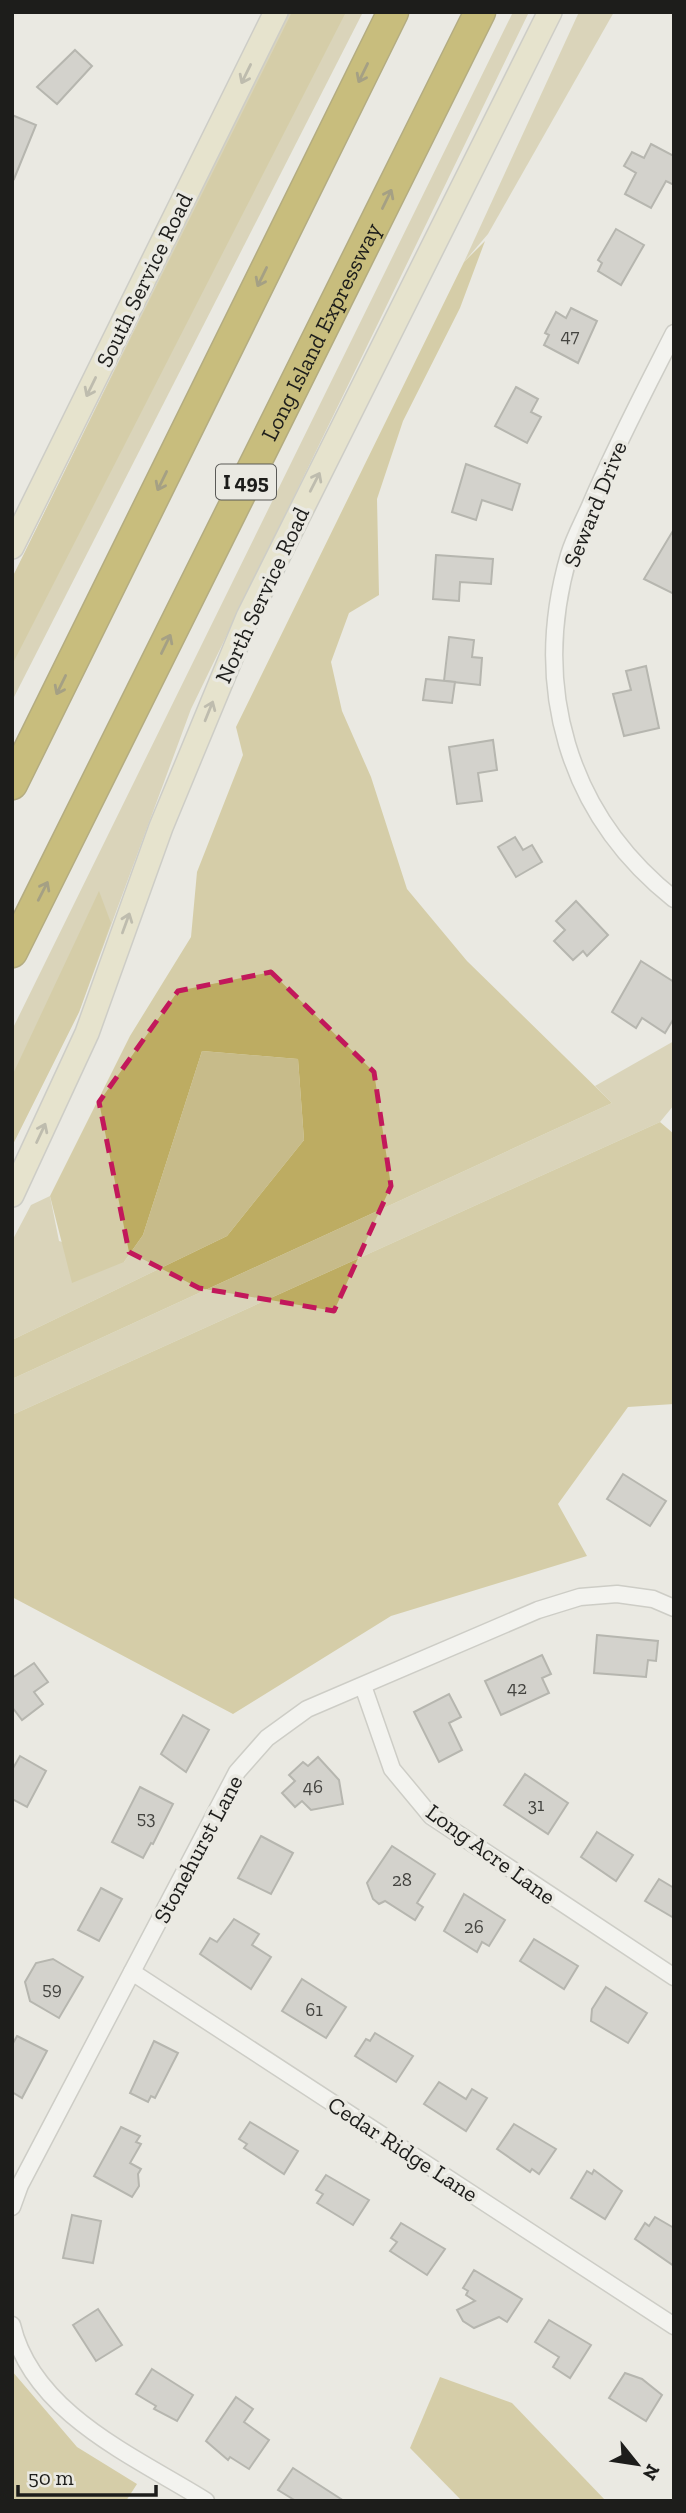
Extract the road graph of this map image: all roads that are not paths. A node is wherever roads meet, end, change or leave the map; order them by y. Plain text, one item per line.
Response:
1 (276, 12) edge
2 (393, 12) edge
3 (480, 12) edge
4 (550, 12) edge
5 (674, 333) edge
6 (12, 547) edge
7 (12, 784) edge
8 (674, 900) edge
9 (12, 952) edge
10 (12, 1195) edge
11 (674, 1608) edge
12 (363, 1686) junction
13 (132, 1972) junction
14 (674, 1977) edge
15 (12, 2207) edge
16 (12, 2325) edge
17 (674, 2326) edge
18 (206, 2501) edge

1 -> 6 main road, South Service Road
2 -> 7 highway
9 -> 3 highway, Long Island Expressway / I 495
10 -> 4 main road, North Service Road
5 - 8 street, Seward Drive
11 - 12 street, Stonehurst Lane
12 - 13 street, Stonehurst Lane
12 - 14 street, Long Acre Lane
13 - 15 street, Stonehurst Lane
13 - 17 street, Cedar Ridge Lane
16 - 18 street

